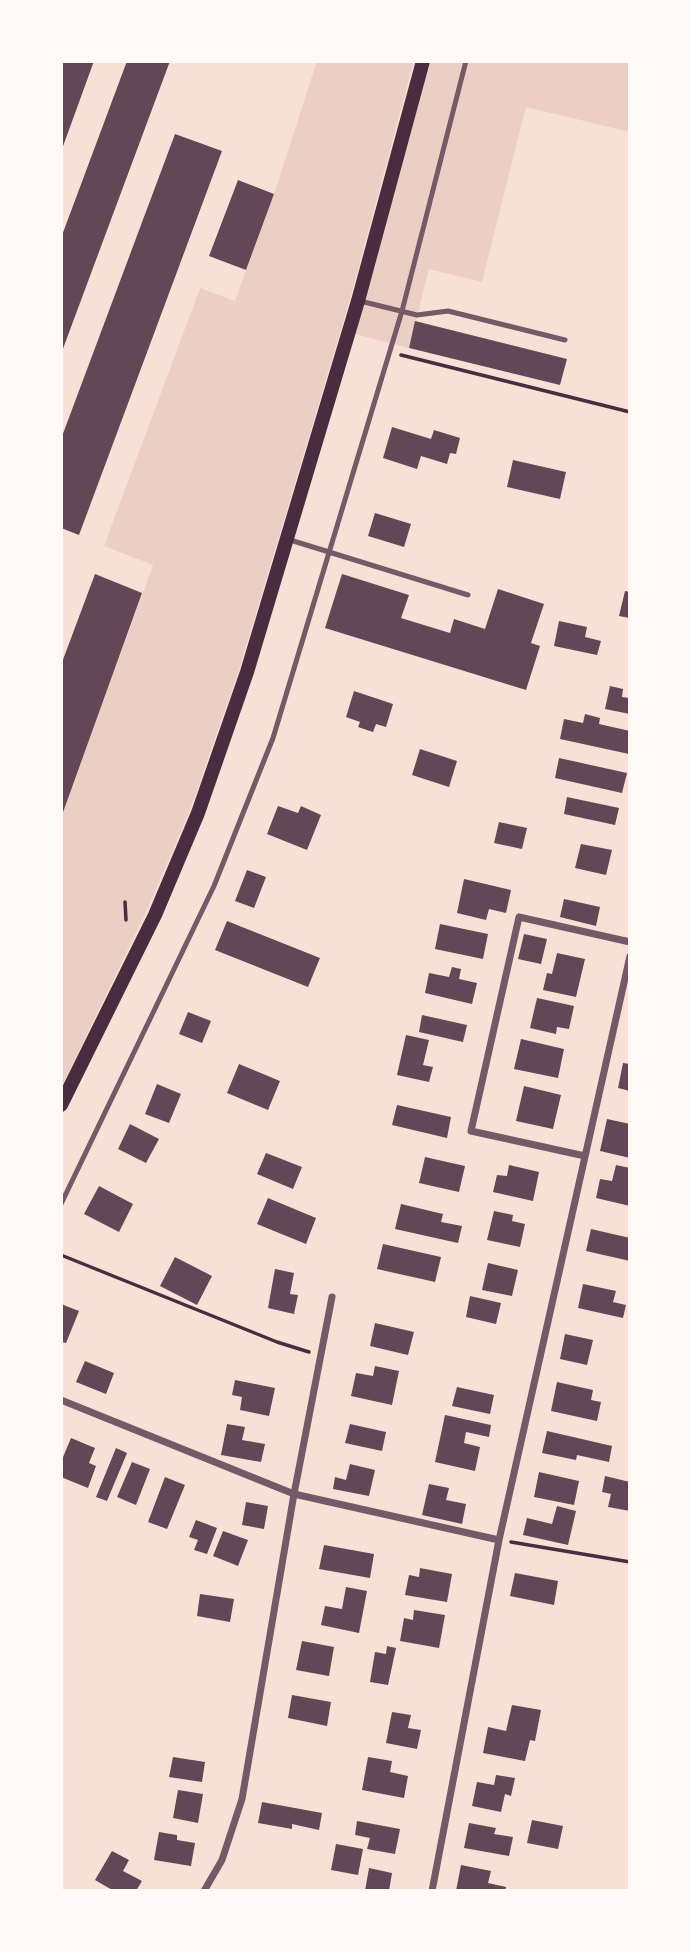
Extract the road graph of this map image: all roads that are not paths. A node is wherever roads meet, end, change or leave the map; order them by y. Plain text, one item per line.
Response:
1 (423, 61) edge
2 (466, 61) edge
3 (358, 301) junction
4 (402, 312) junction
5 (565, 340) dead end
6 (287, 539) junction
7 (331, 553) junction
8 (468, 595) dead end
9 (630, 942) edge
10 (630, 956) edge
11 (61, 1105) edge
12 (585, 1156) junction
13 (61, 1204) edge
14 (332, 1297) dead end
15 (61, 1400) edge
16 (294, 1494) junction
17 (499, 1540) junction
18 (204, 1891) edge
19 (432, 1891) edge

1 - 3 main road
2 - 4 lane
3 - 4 lane
3 - 6 main road
4 - 5 lane
4 - 7 lane
6 - 7 lane
6 - 11 main road
7 - 8 lane
7 - 13 lane
9 - 12 street
10 - 12 street
12 - 17 street
14 - 16 street
15 - 16 street
16 - 17 street
16 - 18 street
17 - 19 street

